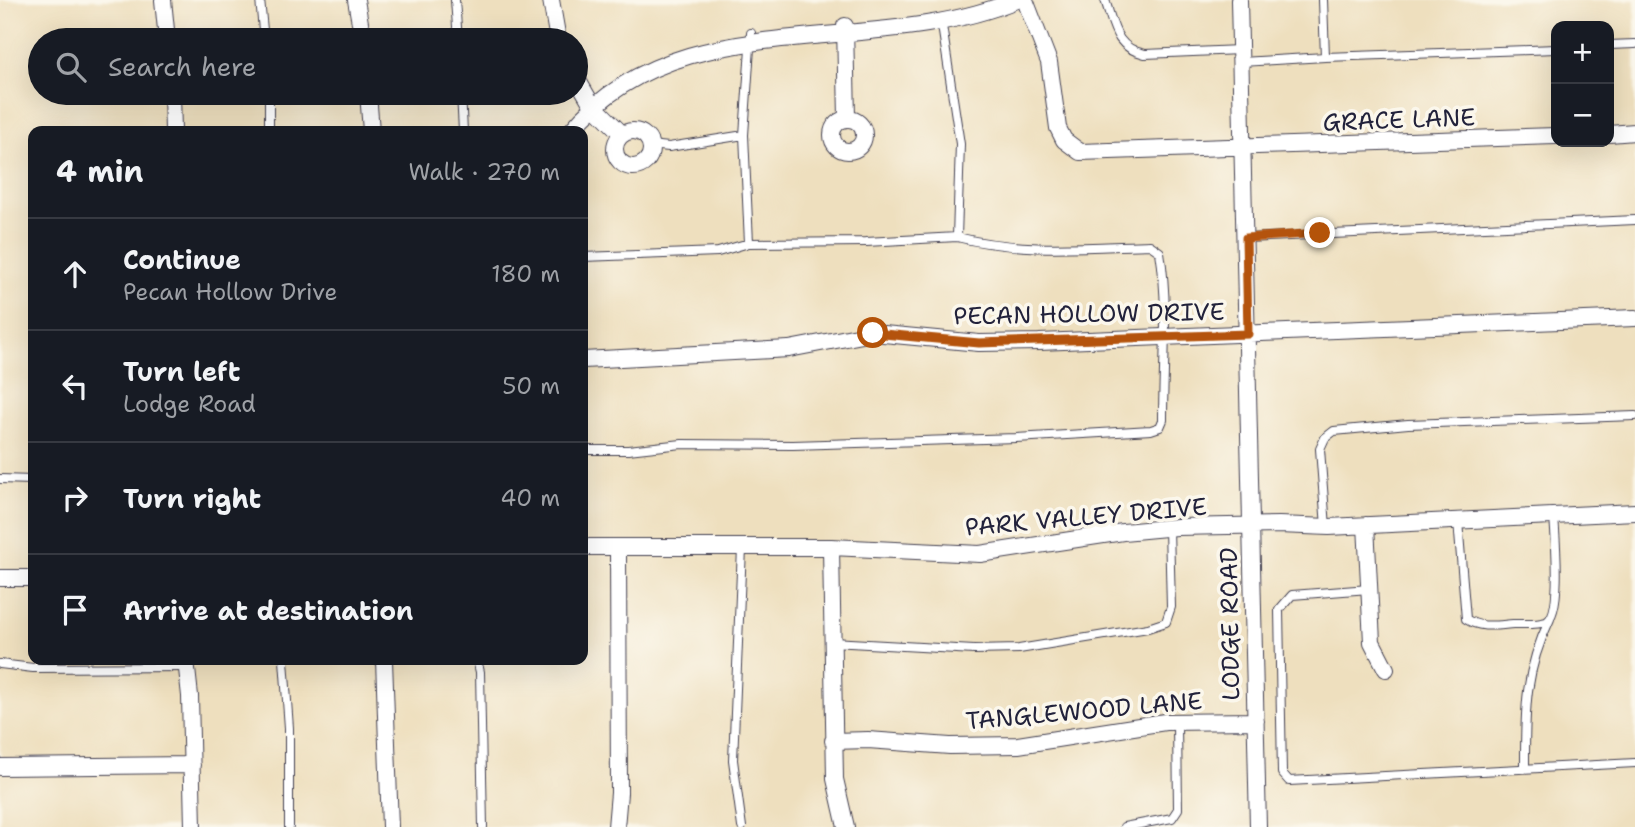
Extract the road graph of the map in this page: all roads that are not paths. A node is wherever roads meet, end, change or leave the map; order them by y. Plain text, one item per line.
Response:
1 (163, 0) edge
2 (260, 0) edge
3 (356, 0) edge
4 (455, 0) edge
5 (551, 0) edge
6 (1016, 0) edge
7 (1025, 0) edge
8 (1105, 0) edge
9 (1239, 0) edge
10 (1323, 0) edge
11 (941, 19) junction
12 (845, 26) junction
13 (166, 28) edge
14 (263, 28) edge
15 (361, 28) edge
16 (457, 28) edge
17 (556, 28) edge
18 (751, 33) junction
19 (1635, 44) edge
20 (1614, 46) edge
21 (1551, 49) edge
22 (1241, 56) junction
23 (1325, 57) junction
24 (588, 99) edge
25 (590, 103) junction
26 (172, 105) edge
27 (270, 105) edge
28 (369, 105) edge
29 (462, 105) edge
30 (847, 118) dead end
31 (173, 126) edge
32 (269, 126) edge
33 (371, 126) edge
34 (463, 126) edge
35 (574, 126) edge
36 (1635, 132) edge
37 (622, 134) junction
38 (1614, 134) edge
39 (744, 135) junction
40 (1551, 136) edge
41 (650, 145) junction
42 (1243, 149) junction
43 (1635, 220) edge
44 (957, 237) junction
45 (1246, 238) junction
46 (749, 243) junction
47 (588, 257) edge
48 (1635, 318) edge
49 (1248, 334) junction
50 (1165, 337) junction
51 (588, 360) edge
52 (1635, 416) edge
53 (588, 450) edge
54 (0, 479) edge
55 (28, 480) edge
56 (1635, 512) edge
57 (1554, 516) junction
58 (1458, 521) junction
59 (1366, 525) junction
60 (1251, 527) junction
61 (1326, 527) junction
62 (1169, 528) junction
63 (831, 547) junction
64 (588, 548) edge
65 (618, 548) junction
66 (742, 548) junction
67 (0, 578) edge
68 (28, 578) edge
69 (1369, 589) junction
70 (1551, 617) junction
71 (832, 642) junction
72 (0, 664) edge
73 (125, 665) edge
74 (186, 665) edge
75 (284, 665) edge
76 (384, 665) edge
77 (478, 665) edge
78 (1386, 669) dead end
79 (1255, 721) junction
80 (1177, 722) junction
81 (833, 741) junction
82 (1635, 763) edge
83 (192, 765) junction
84 (0, 767) edge
85 (1525, 769) junction
86 (193, 827) edge
87 (289, 827) edge
88 (390, 827) edge
89 (483, 827) edge
90 (616, 827) edge
91 (742, 827) edge
92 (846, 827) edge
93 (1124, 827) edge
94 (1258, 827) edge

1 - 13 street
2 - 14 lane
3 - 15 street
4 - 16 lane
5 - 17 street
6 - 11 street
7 - 42 street, GRACE LANE
8 - 22 lane
9 - 22 street, LODGE ROAD
10 - 23 lane
11 - 12 street
11 - 44 lane
12 - 18 street
12 - 30 street
18 - 25 street
18 - 39 lane
19 - 20 lane
21 - 23 lane
22 - 23 lane
22 - 42 street, LODGE ROAD
24 - 25 street
25 - 35 street
25 - 37 street
26 - 31 street
27 - 32 lane
28 - 33 street
29 - 34 lane
36 - 38 street
37 - 41 street
37 - 41 street
39 - 41 lane
39 - 46 lane
40 - 42 street, GRACE LANE
42 - 45 street, LODGE ROAD
43 - 45 lane
44 - 46 lane
44 - 50 lane
45 - 49 street, LODGE ROAD
46 - 47 lane
48 - 49 street, PECAN HOLLOW DRIVE
49 - 50 street, PECAN HOLLOW DRIVE
49 - 60 street, LODGE ROAD
50 - 51 street, PECAN HOLLOW DRIVE
50 - 53 lane
52 - 61 lane
54 - 55 lane
56 - 57 street, PARK VALLEY DRIVE
57 - 58 street, PARK VALLEY DRIVE
57 - 70 lane
58 - 59 street, PARK VALLEY DRIVE
58 - 70 lane
59 - 61 street, PARK VALLEY DRIVE
59 - 69 street
60 - 61 street, PARK VALLEY DRIVE
60 - 62 street, PARK VALLEY DRIVE
60 - 79 street, LODGE ROAD
62 - 63 street, PARK VALLEY DRIVE
62 - 71 lane
63 - 66 street, PARK VALLEY DRIVE
63 - 71 street
64 - 65 street, PARK VALLEY DRIVE
65 - 66 street, PARK VALLEY DRIVE
65 - 90 street
66 - 91 lane
67 - 68 street
69 - 78 street
69 - 85 lane
70 - 85 lane
71 - 81 street
72 - 73 lane
74 - 83 street
75 - 87 lane
76 - 88 street
77 - 89 lane
79 - 80 street, TANGLEWOOD LANE
79 - 94 street, LODGE ROAD
80 - 81 street, TANGLEWOOD LANE
80 - 93 lane
81 - 92 street
82 - 85 lane
83 - 84 street
83 - 86 street

